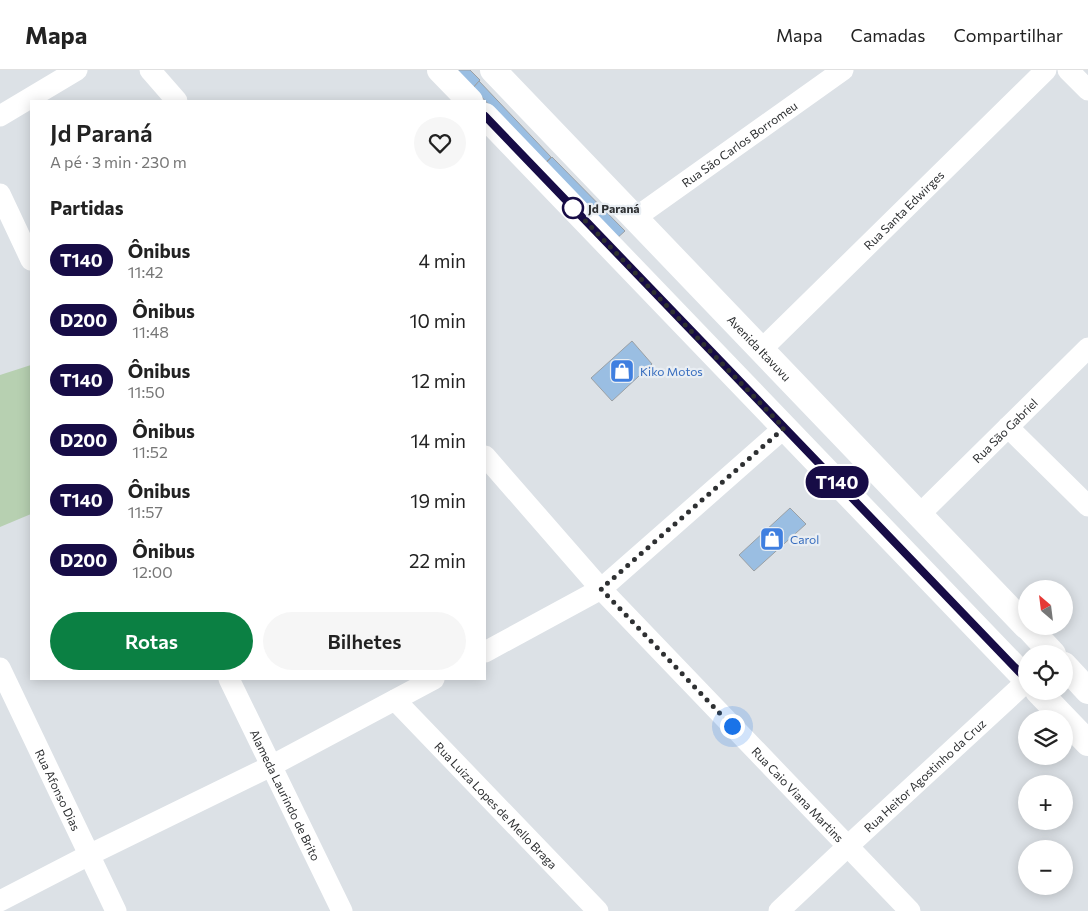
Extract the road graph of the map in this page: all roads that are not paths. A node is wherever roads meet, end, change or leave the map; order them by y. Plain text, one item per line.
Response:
1 (77, 70) edge
2 (150, 70) edge
3 (440, 70) edge
4 (493, 70) edge
5 (843, 70) edge
6 (1046, 70) edge
7 (1068, 70) edge
8 (1088, 90) edge
9 (176, 100) edge
10 (469, 100) edge
11 (0, 116) edge
12 (486, 117) edge
13 (0, 194) edge
14 (635, 218) junction
15 (30, 258) edge
16 (1088, 348) edge
17 (761, 350) junction
18 (1008, 427) junction
19 (784, 428) junction
20 (486, 457) edge
21 (1088, 506) edge
22 (920, 514) junction
23 (601, 589) junction
24 (1018, 617) edge
25 (1035, 635) edge
26 (1045, 645) edge
27 (486, 651) edge
28 (0, 668) edge
29 (1018, 673) edge
30 (1073, 675) edge
31 (230, 680) edge
32 (432, 680) edge
33 (1018, 688) edge
34 (1088, 691) edge
35 (395, 700) junction
36 (1047, 700) edge
37 (1088, 743) edge
38 (271, 766) junction
39 (848, 846) junction
40 (90, 855) junction
41 (0, 902) edge
42 (116, 911) edge
43 (342, 911) edge
44 (598, 911) edge
45 (779, 911) edge
46 (910, 911) edge

1 - 11 street
2 - 9 street
3 - 10 main road
4 - 14 main road, Avenida Itavuvu
5 - 14 street, Rua São Carlos Borromeu
6 - 17 street, Rua Santa Edwirges
7 - 8 street
12 - 19 main road
13 - 15 street
14 - 17 main road, Avenida Itavuvu
16 - 18 street, Rua São Gabriel
17 - 22 main road, Avenida Itavuvu
18 - 21 street
18 - 22 street, Rua São Gabriel
19 - 23 street
19 - 29 main road
20 - 23 street, Rua Caio Viana Martins
22 - 24 main road, Avenida Itavuvu
23 - 27 street
23 - 39 street, Rua Caio Viana Martins
25 - 26 main road, Avenida Itavuvu
28 - 40 street, Rua Afonso Dias
30 - 34 main road
31 - 38 street, Alameda Laurindo de Brito
32 - 35 street
33 - 39 street, Rua Heitor Agostinho da Cruz
35 - 38 street
35 - 44 street, Rua Luiza Lopes de Mello Braga
36 - 37 main road
38 - 40 street
38 - 43 street, Alameda Laurindo de Brito
39 - 45 street, Rua Heitor Agostinho da Cruz
39 - 46 street, Rua Caio Viana Martins
40 - 41 street
40 - 42 street, Rua Afonso Dias

